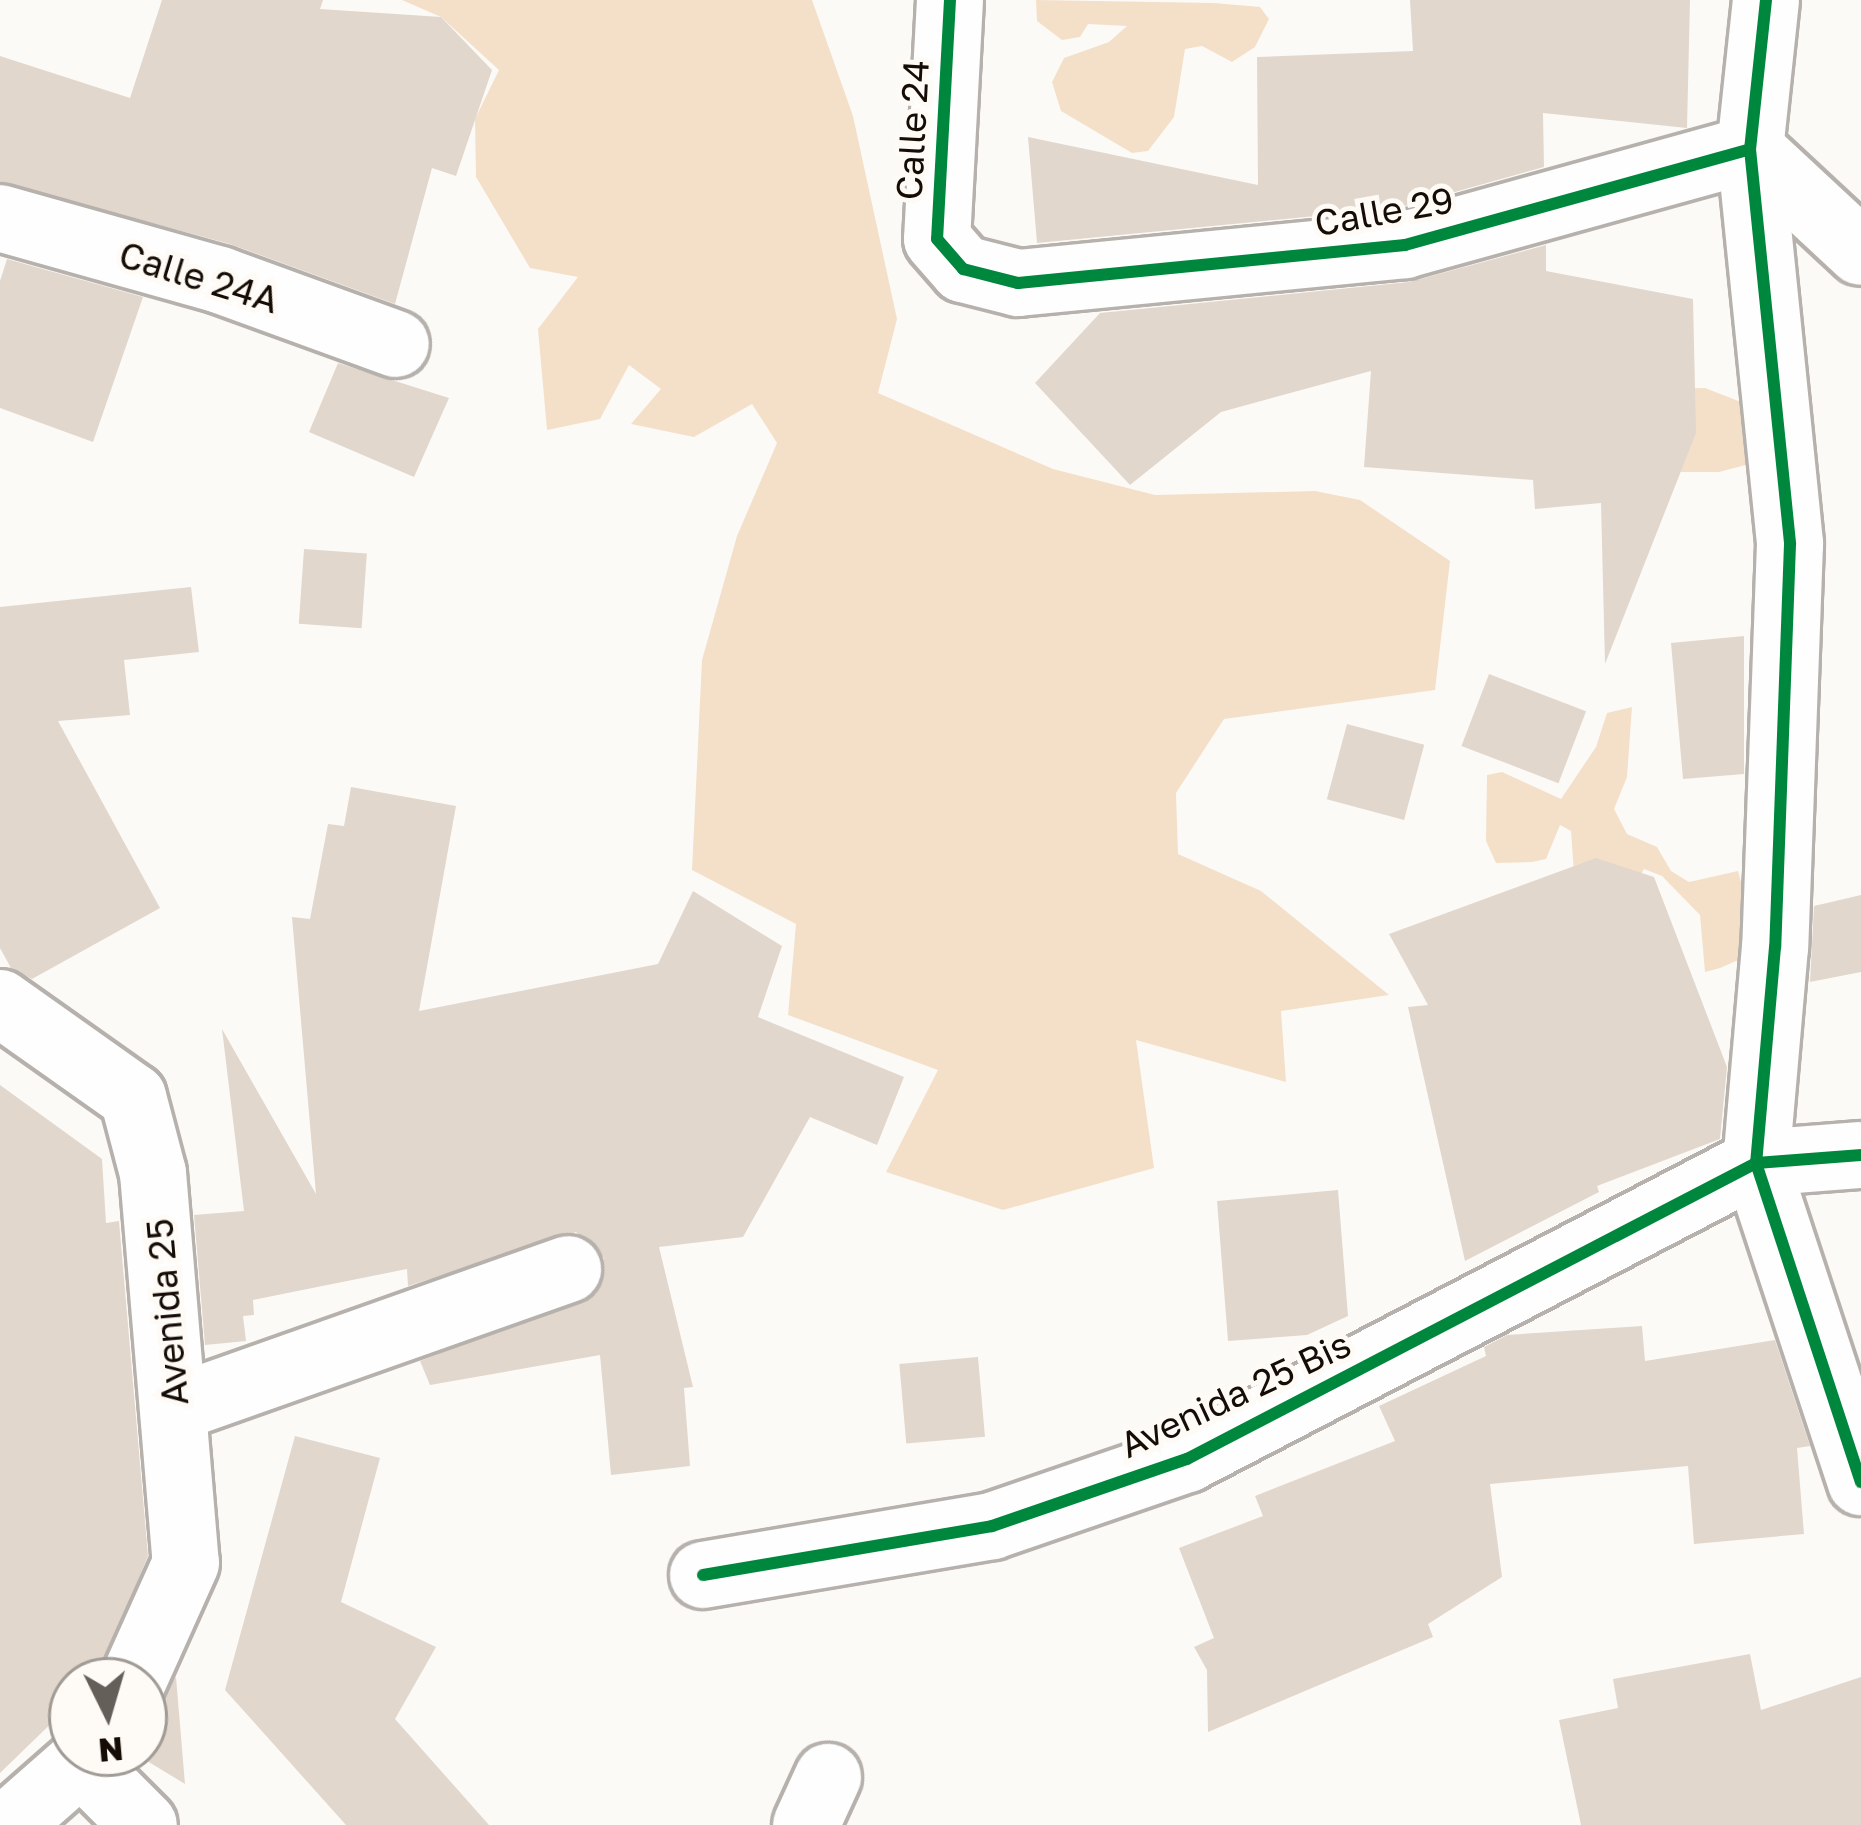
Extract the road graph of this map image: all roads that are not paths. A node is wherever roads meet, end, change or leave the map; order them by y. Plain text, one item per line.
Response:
1 (950, 0) edge
2 (1766, 0) edge
3 (1750, 149) junction
4 (0, 218) edge
5 (1861, 253) edge
6 (1018, 283) joint
7 (396, 344) dead end
8 (0, 1003) edge
9 (1861, 1155) edge
10 (1756, 1163) junction
11 (568, 1270) dead end
12 (176, 1408) junction
13 (1861, 1482) edge
14 (703, 1575) dead end
15 (144, 1657) edge
16 (66, 1777) edge
17 (103, 1777) edge
18 (9, 1825) edge
19 (144, 1825) edge

1 - 6 street, Calle 24
2 - 3 street
3 - 5 street
3 - 6 street, Calle 29
3 - 10 street
4 - 7 street, Calle 24A
8 - 12 street, Avenida 25
9 - 10 street
10 - 13 street
10 - 14 street, Avenida 25 Bis
11 - 12 street
12 - 15 street, Avenida 25
16 - 18 street
17 - 19 street

